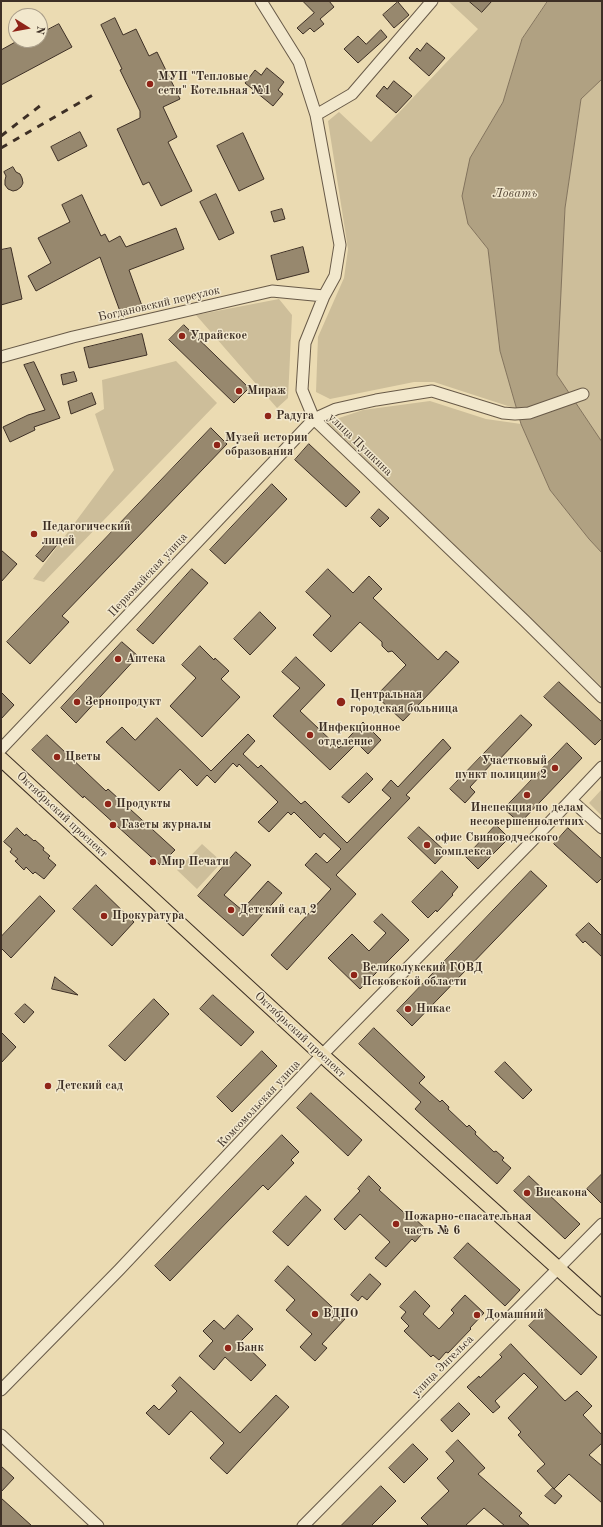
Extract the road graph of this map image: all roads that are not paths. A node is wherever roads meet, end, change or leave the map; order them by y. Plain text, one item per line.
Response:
1 (261, 1) edge
2 (432, 1) edge
3 (316, 115) junction
4 (324, 296) junction
5 (1, 357) edge
6 (582, 394) dead end
7 (314, 419) junction
8 (602, 697) edge
9 (1, 749) edge
10 (1, 759) edge
11 (602, 767) edge
12 (571, 800) junction
13 (602, 828) edge
14 (322, 1055) junction
15 (602, 1224) edge
16 (558, 1268) junction
17 (602, 1308) edge
18 (1, 1390) edge
19 (1, 1435) edge
20 (98, 1526) edge
21 (303, 1526) edge

1 - 3 street, улица Пушкина
2 - 3 street
3 - 4 street, улица Пушкина
4 - 5 street, Богдановский переулок
4 - 7 street, улица Пушкина
6 - 7 street
7 - 8 street, улица Пушкина
7 - 9 street, Первомайская улица
10 - 14 main road, Октябрьский проспект
11 - 12 street, Комсомольская улица
12 - 13 street
12 - 14 street, Комсомольская улица
14 - 16 main road, Октябрьский проспект
14 - 18 street, Комсомольская улица
15 - 16 street, улица Энгельса
16 - 17 main road, Октябрьский проспект
16 - 21 street, улица Энгельса
19 - 20 street

